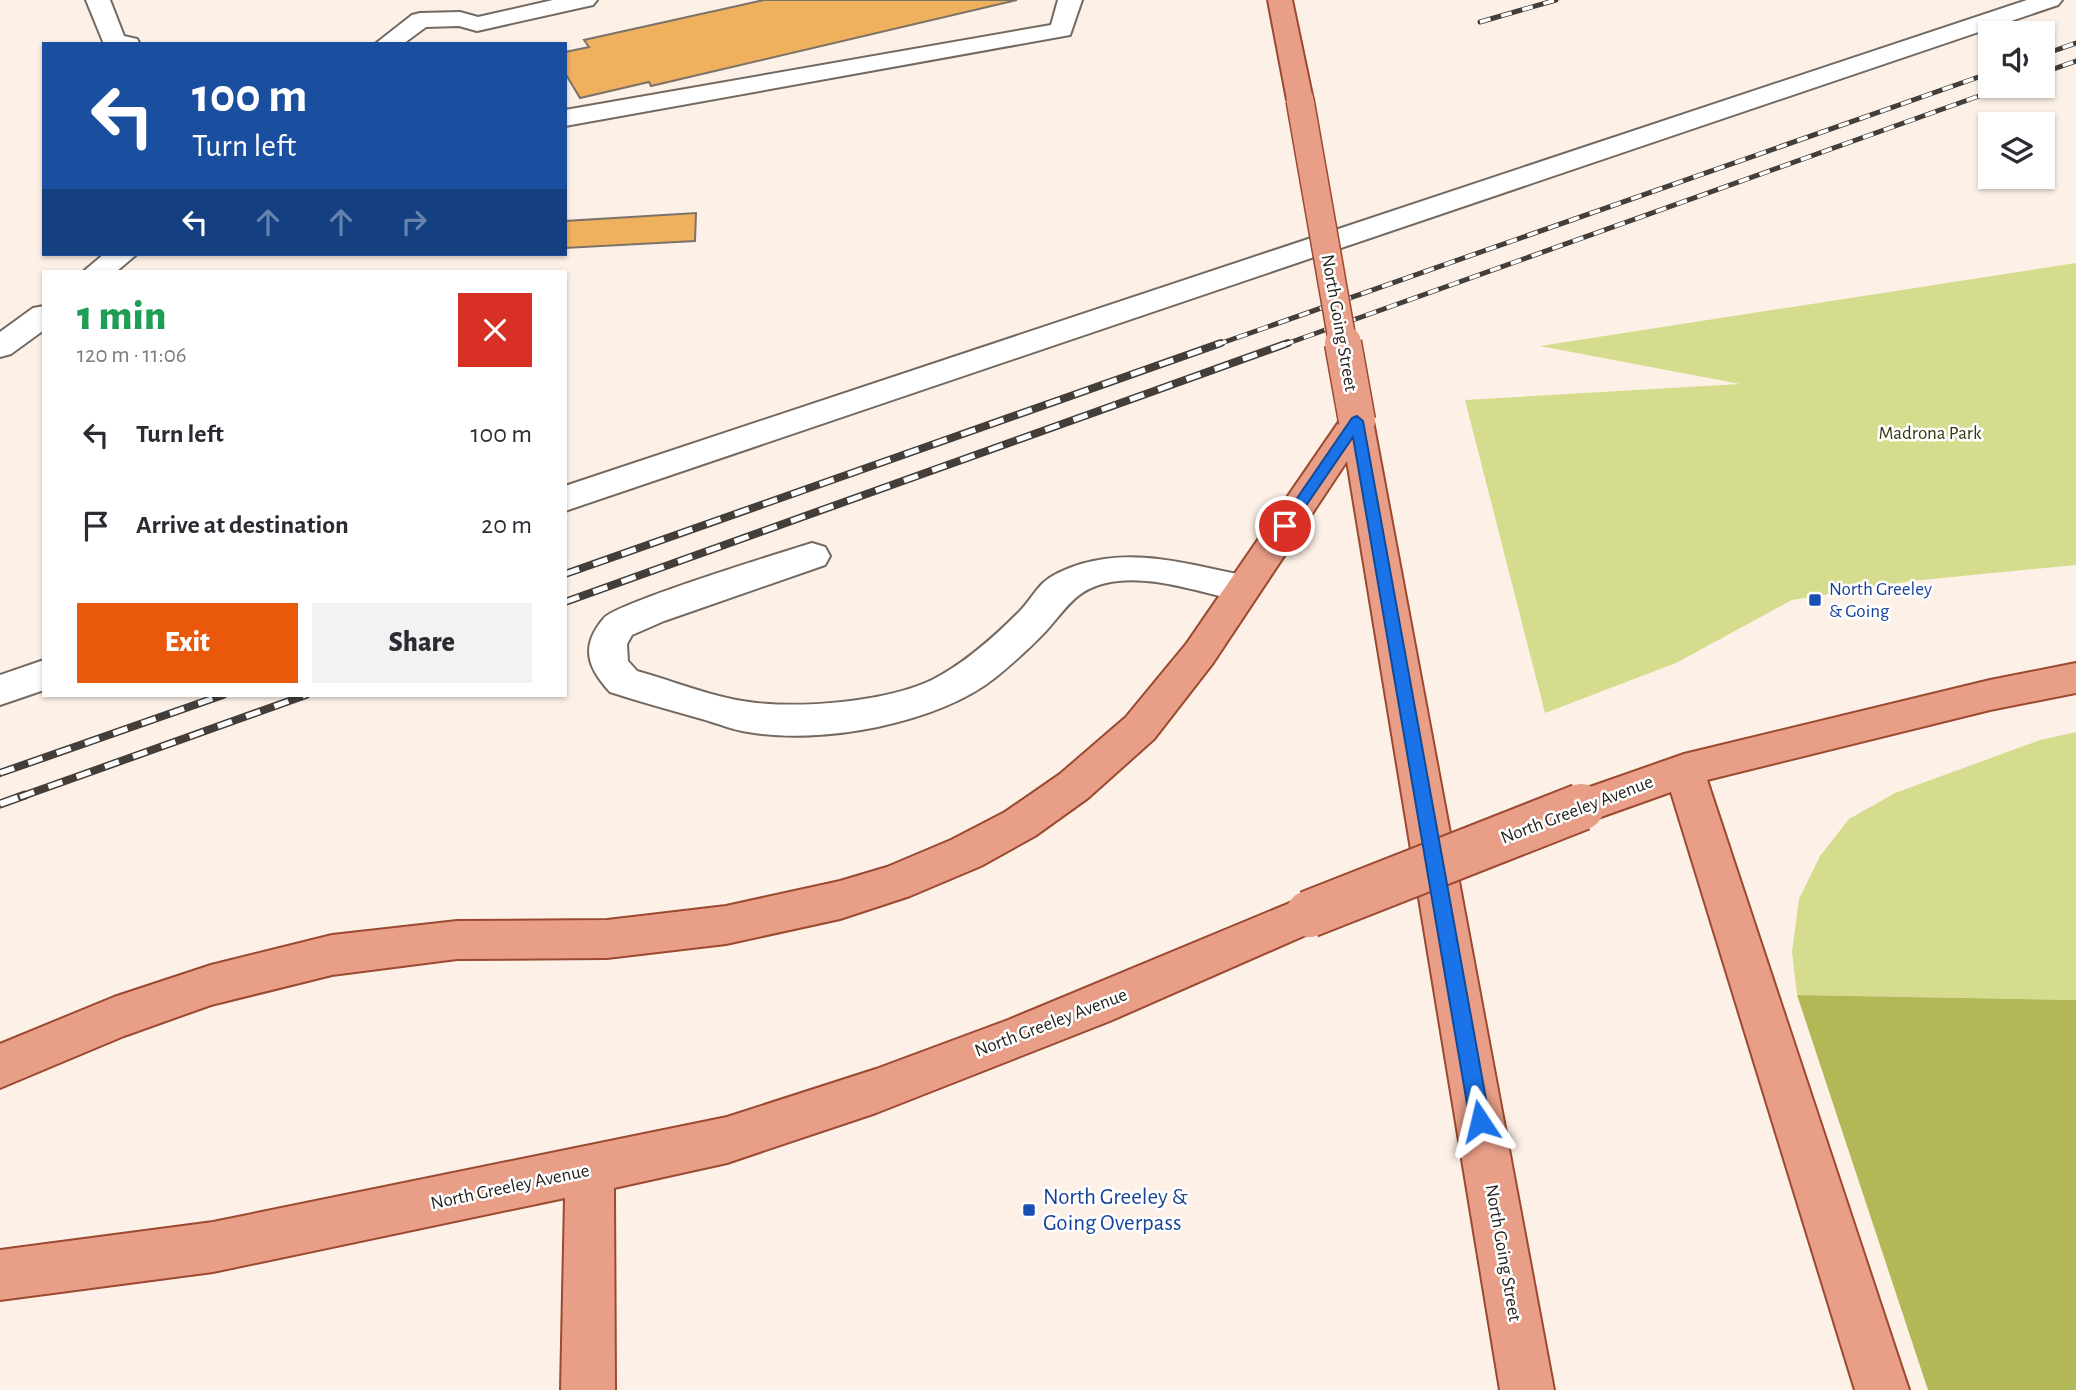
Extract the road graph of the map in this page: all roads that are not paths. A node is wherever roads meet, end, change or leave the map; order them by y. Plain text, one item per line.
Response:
1 (98, 0) edge
2 (585, 0) edge
3 (1070, 0) edge
4 (1280, 0) edge
5 (2050, 0) edge
6 (483, 34) edge
7 (119, 42) edge
8 (390, 42) edge
9 (567, 118) edge
10 (119, 256) edge
11 (100, 270) edge
12 (42, 316) edge
13 (0, 347) edge
14 (1357, 421) junction
15 (567, 498) edge
16 (812, 556) dead end
17 (1242, 588) junction
18 (42, 676) edge
19 (2076, 678) edge
20 (0, 690) edge
21 (1684, 770) junction
22 (0, 1066) edge
23 (590, 1170) junction
24 (0, 1275) edge
25 (588, 1390) edge
26 (1527, 1390) edge
27 (1882, 1390) edge

1 - 7 lane
2 - 6 lane
3 - 9 lane
4 - 14 main road, North Going Street, bridge
5 - 15 lane
6 - 8 lane
10 - 11 lane
12 - 13 lane
14 - 17 main road
14 - 26 main road, North Going Street
16 - 17 lane
17 - 22 main road
18 - 20 lane
19 - 21 main road, North Greeley Avenue
21 - 23 main road, North Greeley Avenue, bridge
21 - 27 main road
23 - 24 main road, North Greeley Avenue
23 - 25 main road

